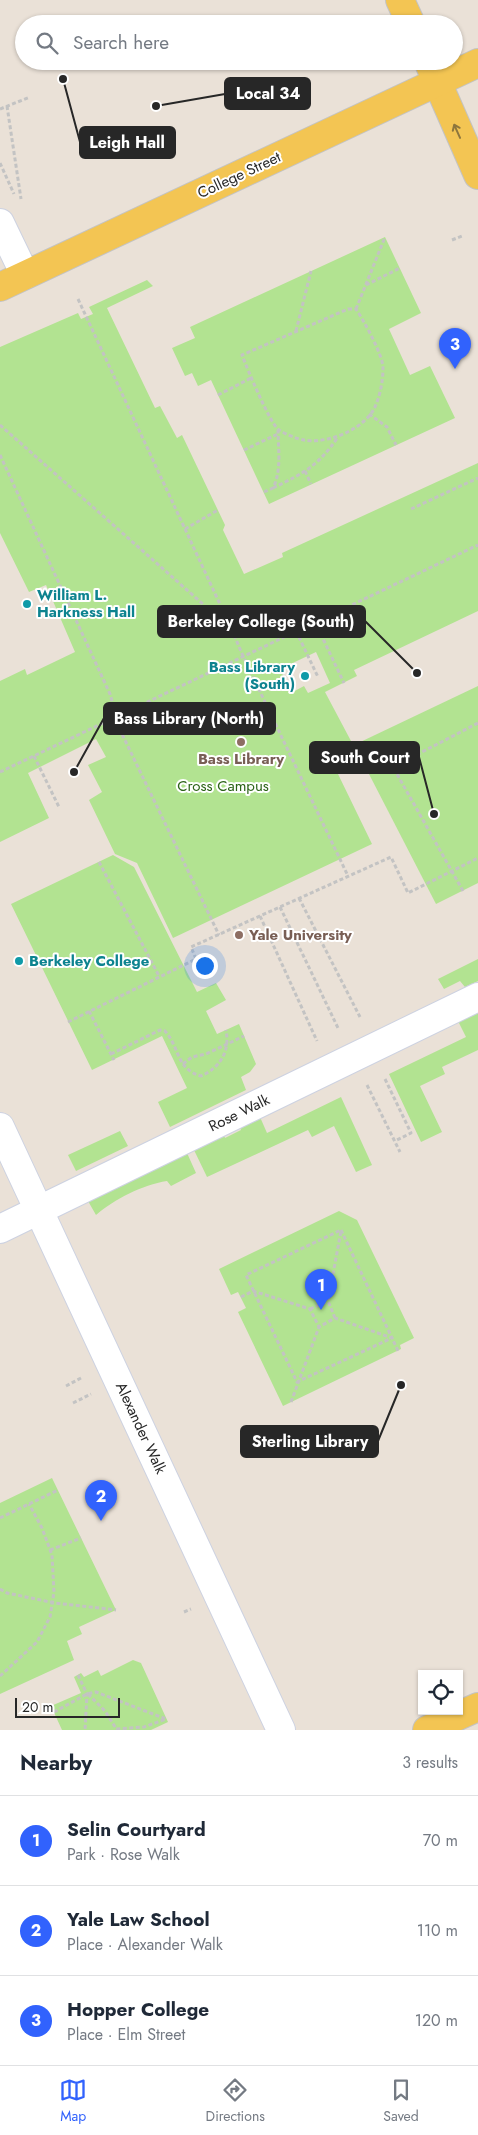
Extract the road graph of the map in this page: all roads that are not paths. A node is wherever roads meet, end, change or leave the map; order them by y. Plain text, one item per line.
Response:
1 (400, 0) edge
2 (407, 15) edge
3 (478, 63) edge
4 (463, 66) edge
5 (433, 72) edge
6 (478, 175) edge
7 (0, 223) edge
8 (25, 275) junction
9 (0, 287) edge
10 (478, 997) edge
11 (0, 1127) edge
12 (40, 1210) junction
13 (0, 1229) edge
14 (478, 1707) edge
15 (281, 1730) edge
16 (427, 1730) edge

1 - 2 main road
3 - 4 main road, College Street
6 -> 5 main road
5 - 8 main road, College Street
7 - 8 street
8 - 9 main road, College Street
10 - 12 street, Rose Walk
11 - 12 street, Alexander Walk
12 - 13 street, Rose Walk
12 - 15 street, Alexander Walk
14 - 16 main road

